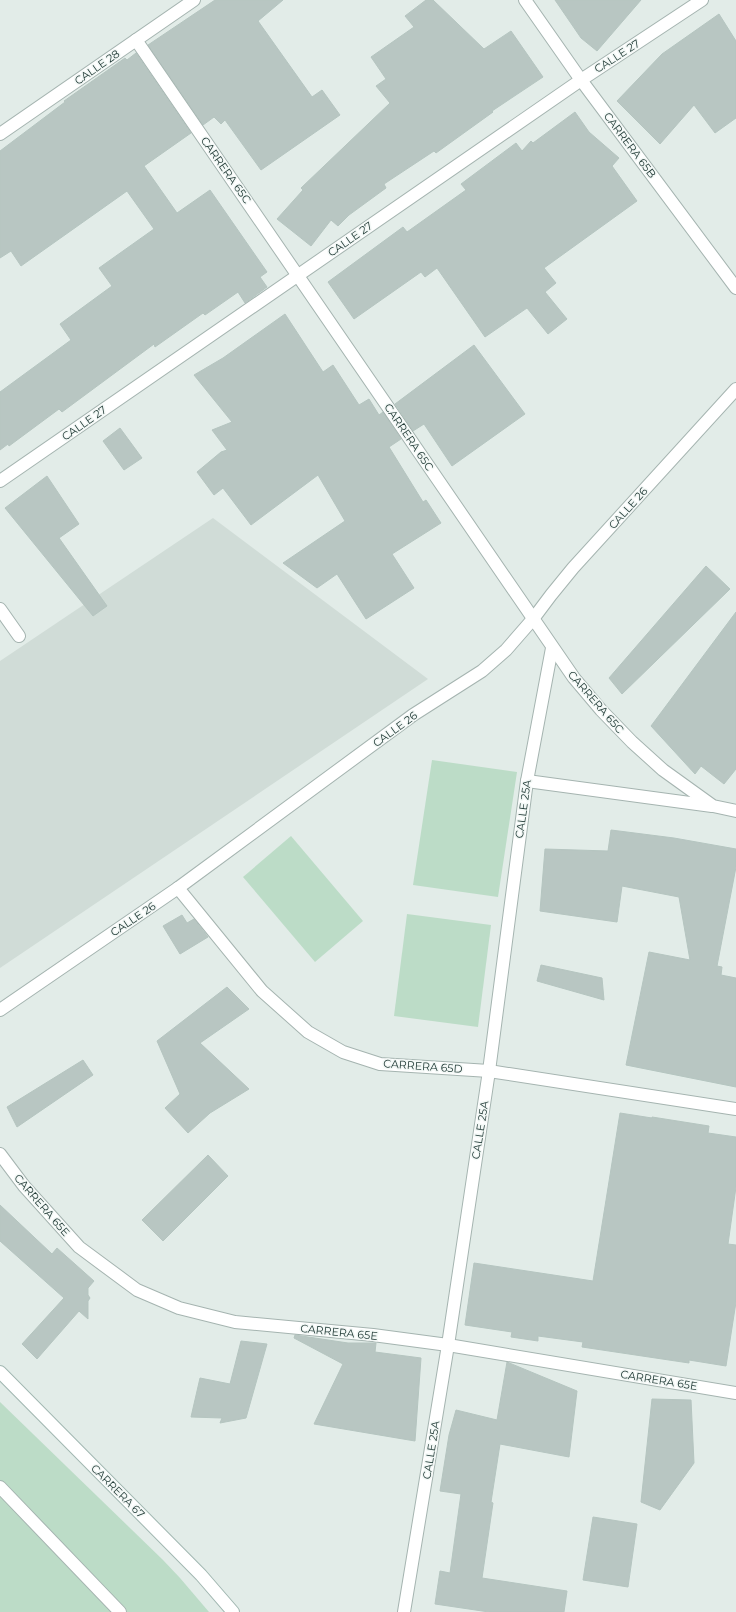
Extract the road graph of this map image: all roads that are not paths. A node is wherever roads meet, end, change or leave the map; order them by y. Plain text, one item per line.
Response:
1 (194, 0) edge
2 (525, 0) edge
3 (702, 0) edge
4 (136, 40) junction
5 (581, 80) junction
6 (0, 134) edge
7 (298, 275) junction
8 (736, 288) edge
9 (736, 389) edge
10 (0, 481) edge
11 (0, 609) edge
12 (533, 619) junction
13 (19, 636) dead end
14 (552, 648) junction
15 (527, 781) junction
16 (713, 806) junction
17 (736, 811) edge
18 (178, 888) junction
19 (0, 1010) edge
20 (489, 1071) junction
21 (736, 1109) edge
22 (0, 1154) edge
23 (448, 1345) junction
24 (0, 1372) edge
25 (736, 1392) edge
26 (0, 1487) edge
27 (120, 1612) edge
28 (233, 1612) edge
29 (404, 1612) edge

1 - 4 street, CALLE 28
2 - 5 street, CARRERA 65B
3 - 5 street, CALLE 27
4 - 6 street, CALLE 28
4 - 7 street, CARRERA 65C
5 - 7 street, CALLE 27
5 - 8 street, CARRERA 65B
7 - 10 street, CALLE 27
7 - 12 street, CARRERA 65C
9 - 12 street, CALLE 26
11 - 13 street
12 - 14 street, CARRERA 65C
12 - 18 street, CALLE 26
14 - 15 street, CALLE 25A
14 - 16 street, CARRERA 65C
15 - 16 street, CARRERA 65C
15 - 20 street, CALLE 25A
16 - 17 street, CARRERA 65C
18 - 19 street, CALLE 26
18 - 20 street, CARRERA 65D
20 - 21 street, CARRERA 65D
20 - 23 street, CALLE 25A
22 - 23 street, CARRERA 65E
23 - 25 street, CARRERA 65E
23 - 29 street, CALLE 25A
24 - 28 street, CARRERA 67
26 - 27 street

